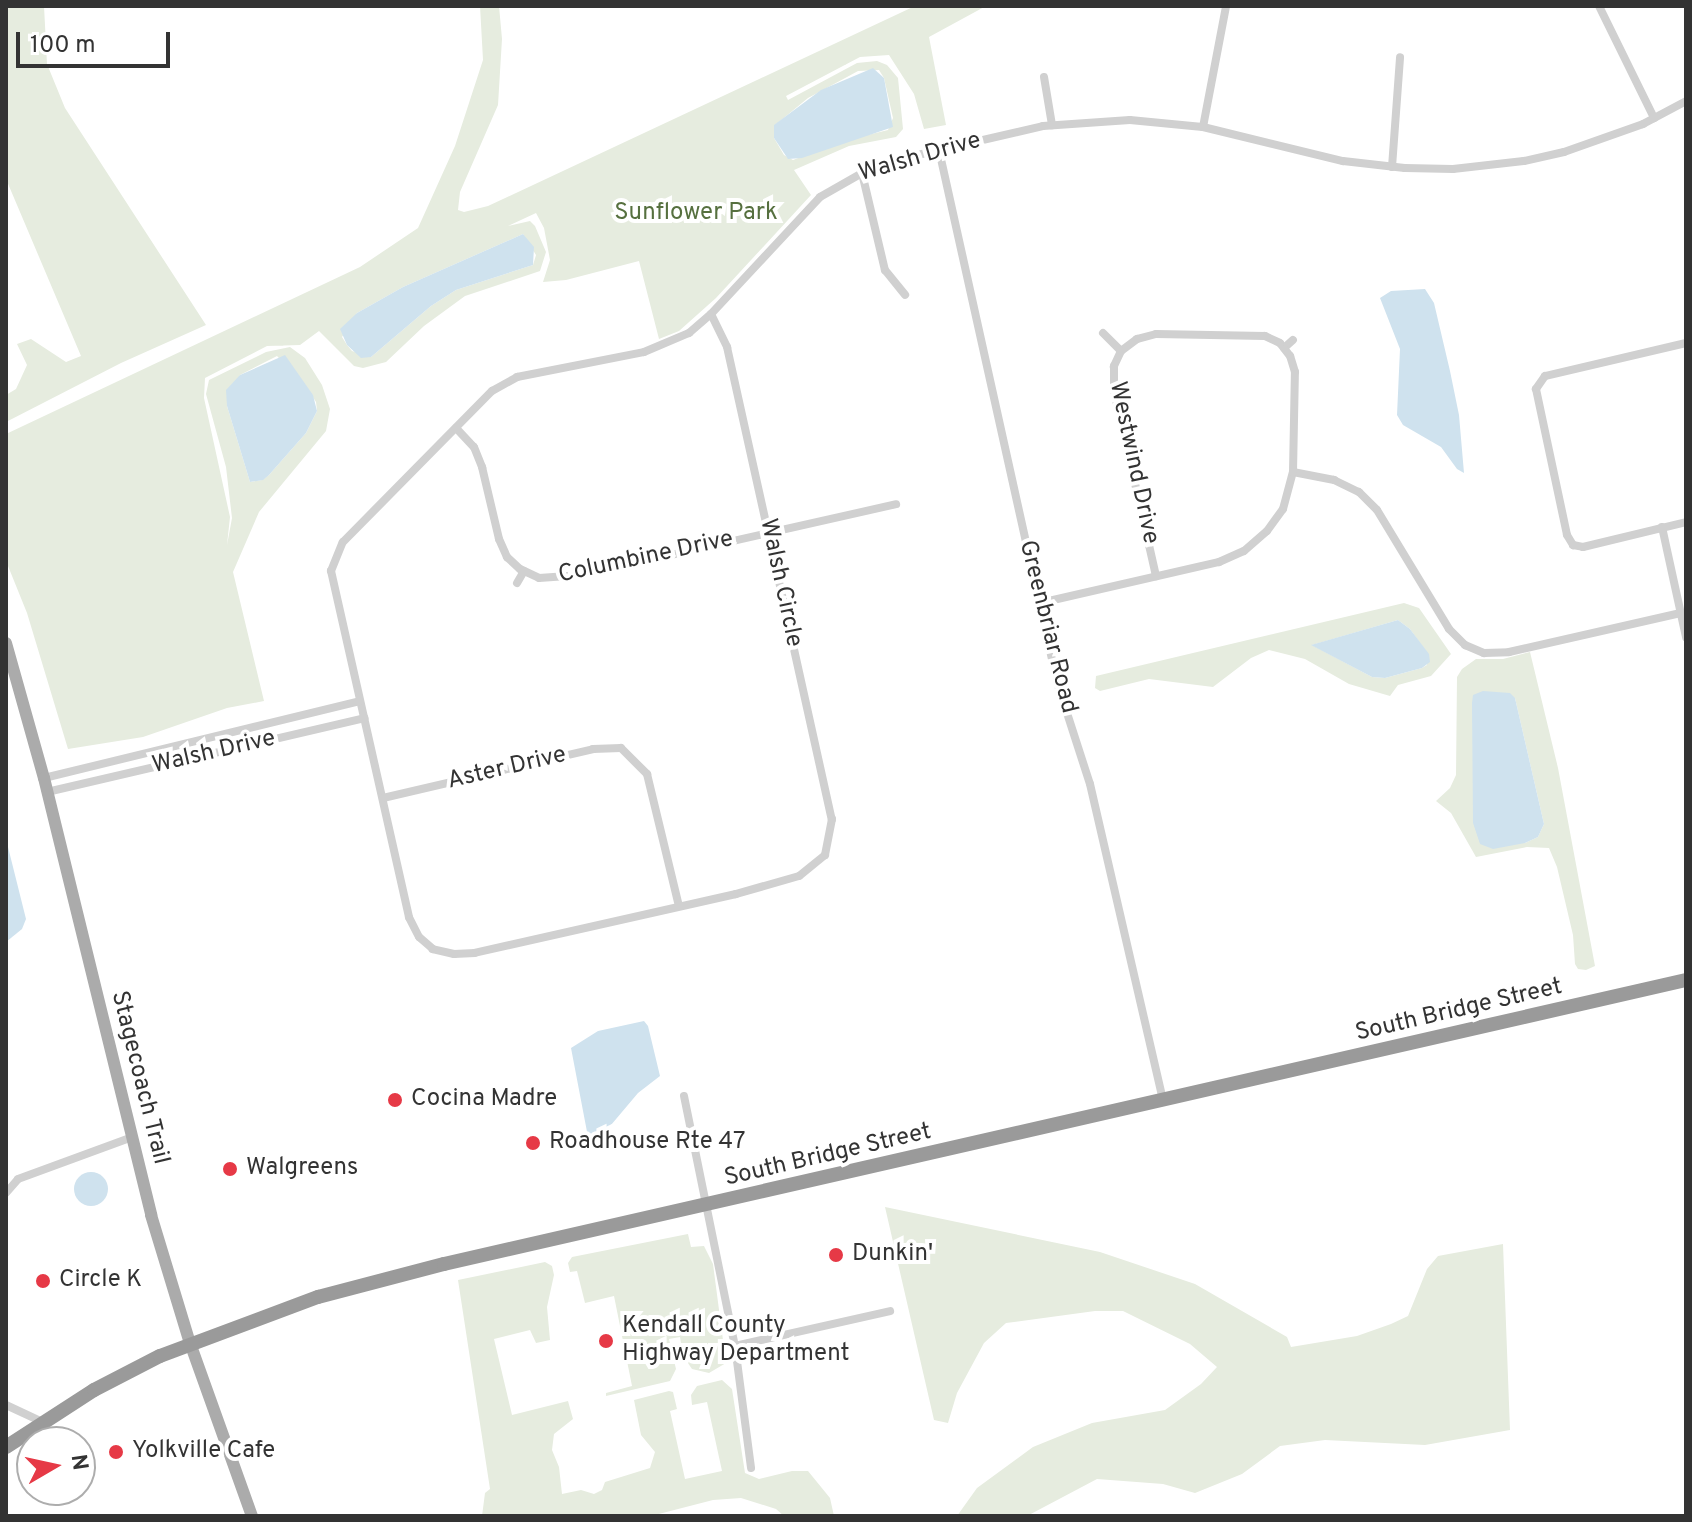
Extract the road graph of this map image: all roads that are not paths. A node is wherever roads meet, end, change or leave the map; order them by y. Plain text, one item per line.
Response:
1 (1226, 6) edge
2 (1599, 6) edge
3 (1400, 57) dead end
4 (1044, 77) dead end
5 (1686, 101) edge
6 (1654, 118) junction
7 (1052, 125) junction
8 (1203, 127) junction
9 (939, 150) junction
10 (1392, 167) junction
11 (862, 173) junction
12 (905, 295) dead end
13 (711, 314) junction
14 (1103, 333) dead end
15 (1293, 340) dead end
16 (1686, 343) edge
17 (1284, 348) junction
18 (1121, 351) junction
19 (456, 428) junction
20 (1293, 472) junction
21 (896, 504) dead end
22 (1686, 522) edge
23 (1662, 527) junction
24 (769, 532) junction
25 (524, 571) junction
26 (1156, 576) junction
27 (517, 583) dead end
28 (1040, 603) junction
29 (1681, 613) junction
30 (1686, 637) edge
31 (6, 643) edge
32 (360, 701) junction
33 (364, 718) junction
34 (636, 745) dead end
35 (158, 750) junction
36 (629, 754) junction
37 (162, 765) junction
38 (44, 778) junction
39 (47, 792) junction
40 (383, 798) junction
41 (825, 855) junction
42 (835, 860) dead end
43 (679, 906) junction
44 (433, 949) junction
45 (427, 958) dead end
46 (1686, 980) edge
47 (684, 1096) dead end
48 (1163, 1102) junction
49 (130, 1138) junction
50 (6, 1193) edge
51 (708, 1206) junction
52 (890, 1311) dead end
53 (190, 1343) junction
54 (735, 1346) junction
55 (6, 1405) edge
56 (42, 1422) junction
57 (6, 1447) edge
58 (751, 1468) dead end
59 (252, 1516) edge

1 - 8 street
2 - 6 street
3 - 10 street
4 - 7 street
5 - 6 street, Walsh Drive
6 - 10 street, Walsh Drive
7 - 8 street, Walsh Drive
7 - 9 street, Walsh Drive
8 - 10 street, Walsh Drive
9 - 11 street, Walsh Drive
9 - 28 street, Greenbriar Road
11 - 12 street
11 - 13 street, Walsh Drive
13 - 19 street, Walsh Drive
13 - 24 street, Walsh Circle
14 - 18 street, Westwind Drive
15 - 17 street
16 - 23 street
17 - 18 street, Westwind Drive
17 - 20 street
18 - 26 street, Westwind Drive
19 - 25 street, Columbine Drive
19 - 32 street, Walsh Drive
20 - 26 street
20 - 29 street
21 - 24 street, Columbine Drive
22 - 23 street
23 - 29 street
24 - 25 street, Columbine Drive
24 - 41 street, Walsh Circle
25 - 27 street, Columbine Drive
26 - 28 street
28 - 48 street, Greenbriar Road
29 - 30 street
31 - 38 main road, Stagecoach Trail
32 - 33 street, Walsh Drive
32 - 35 street, Walsh Drive
33 - 37 street, Walsh Drive
33 - 40 street
34 - 36 street
35 - 37 street
35 - 38 street, Walsh Drive
36 - 40 street, Aster Drive
36 - 43 street
37 - 39 street, Walsh Drive
38 - 39 main road, Stagecoach Trail
39 - 49 main road, Stagecoach Trail
40 - 44 street
41 - 42 street
41 - 43 street
43 - 44 street
44 - 45 street
46 - 48 highway, South Bridge Street
47 - 51 street
48 - 51 highway, South Bridge Street
49 - 50 street
49 - 53 main road, Stagecoach Trail
51 - 53 highway, South Bridge Street
51 - 54 street
52 - 54 street
53 - 56 highway, South Bridge Street
53 - 59 main road, Stagecoach Trail
54 - 58 street
55 - 56 street
56 - 57 highway, South Bridge Street

